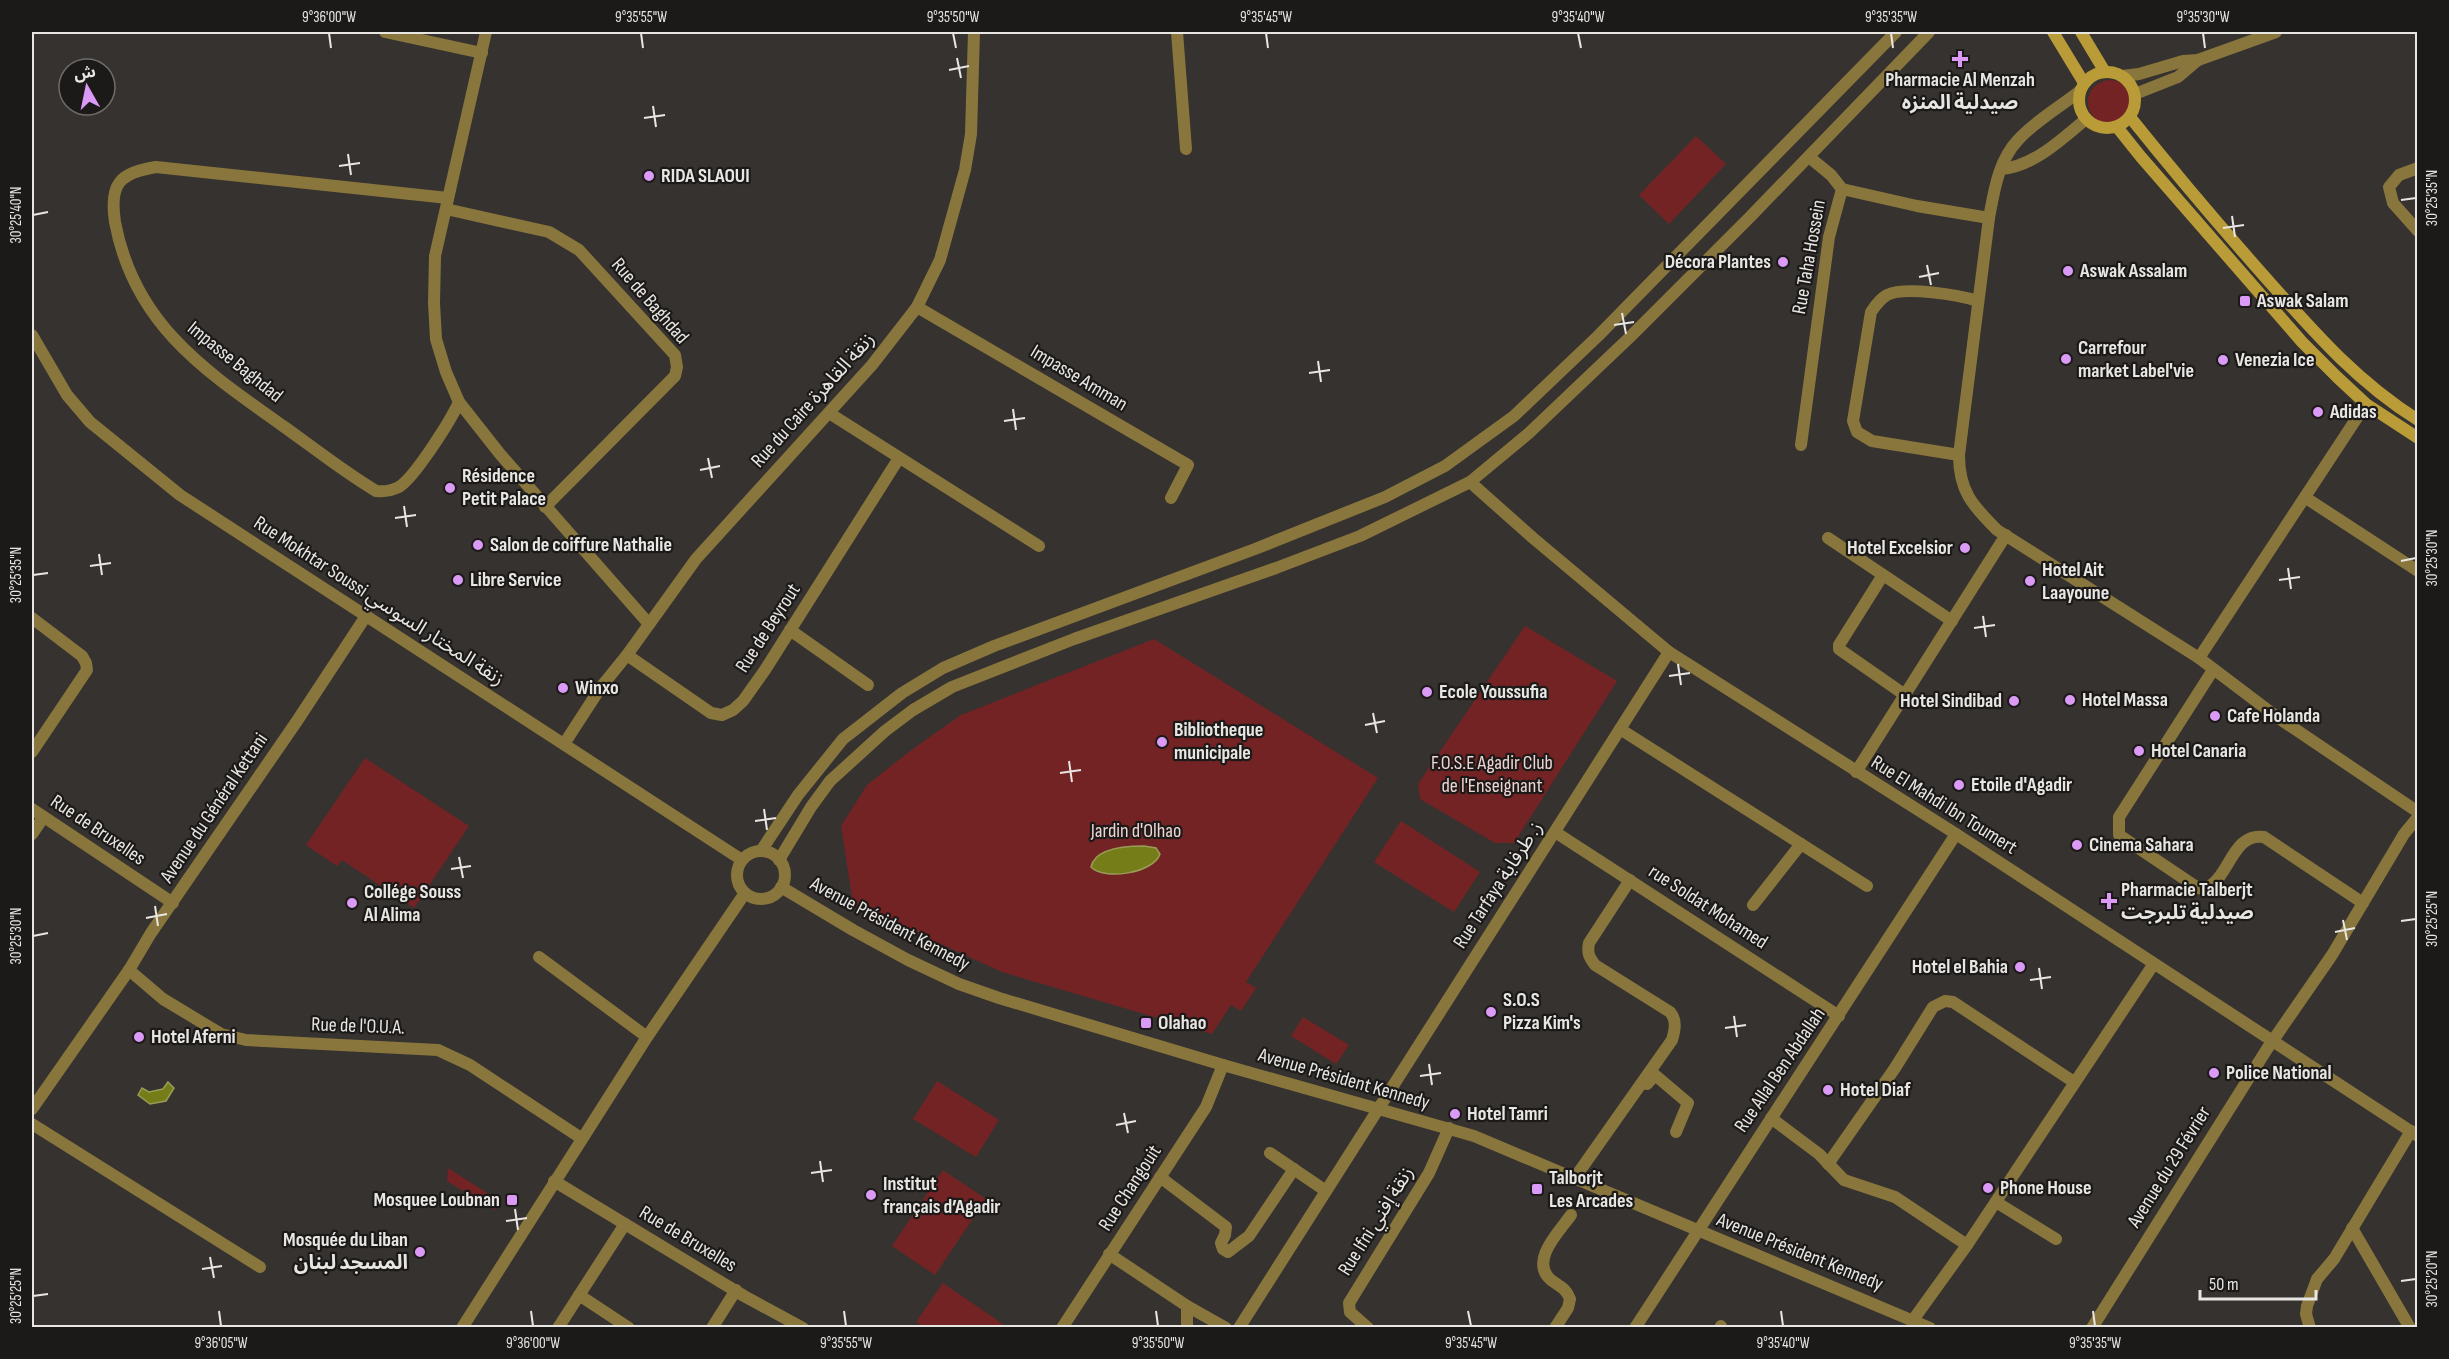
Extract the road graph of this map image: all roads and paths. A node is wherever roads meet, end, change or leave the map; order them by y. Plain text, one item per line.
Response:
1 (385, 32) edge
2 (486, 32) edge
3 (974, 32) edge
4 (1177, 32) edge
5 (1896, 32) edge
6 (1929, 32) edge
7 (2053, 32) edge
8 (2080, 32) edge
9 (2276, 32) edge
10 (482, 52) junction
11 (2198, 60) junction
12 (2105, 72) junction
13 (2122, 76) junction
14 (2082, 87) junction
15 (2135, 94) junction
16 (2130, 117) junction
17 (2086, 120) junction
18 (2117, 127) junction
19 (1186, 149) dead end
20 (1809, 157) junction
21 (2418, 168) edge
22 (2001, 169) junction
23 (1842, 189) junction
24 (447, 204) junction
25 (1989, 218) junction
26 (2418, 231) edge
27 (1978, 300) junction
28 (917, 307) junction
29 (32, 335) edge
30 (459, 402) junction
31 (2366, 404) junction
32 (830, 413) junction
33 (2418, 420) edge
34 (2418, 438) edge
35 (1801, 445) dead end
36 (1959, 455) junction
37 (899, 458) junction
38 (1470, 482) junction
39 (1171, 498) dead end
40 (2306, 498) junction
41 (545, 507) junction
42 (2006, 535) junction
43 (1828, 538) dead end
44 (1039, 546) dead end
45 (2418, 571) edge
46 (1883, 575) junction
47 (366, 616) junction
48 (32, 618) edge
49 (1952, 621) junction
50 (649, 624) junction
51 (790, 630) junction
52 (1669, 652) junction
53 (627, 656) junction
54 (2199, 658) junction
55 (2213, 670) junction
56 (868, 685) dead end
57 (1905, 695) junction
58 (1620, 729) junction
59 (564, 744) junction
60 (32, 752) edge
61 (1856, 772) junction
62 (32, 809) edge
63 (2418, 812) edge
64 (2418, 817) edge
65 (43, 818) junction
66 (1556, 832) junction
67 (32, 834) edge
68 (1956, 834) junction
69 (1801, 844) junction
70 (760, 851) junction
71 (742, 860) junction
72 (780, 860) junction
73 (1630, 880) junction
74 (1867, 886) dead end
75 (781, 887) junction
76 (745, 893) junction
77 (173, 903) junction
78 (2363, 903) junction
79 (1753, 905) dead end
80 (539, 957) dead end
81 (2153, 964) junction
82 (129, 970) junction
83 (1839, 1016) junction
84 (646, 1037) junction
85 (2272, 1042) junction
86 (1223, 1065) junction
87 (2074, 1082) junction
88 (1378, 1108) junction
89 (32, 1109) edge
90 (1771, 1118) junction
91 (32, 1124) edge
92 (1449, 1128) junction
93 (1676, 1132) dead end
94 (2415, 1133) edge
95 (581, 1138) junction
96 (1270, 1153) dead end
97 (1828, 1164) junction
98 (1294, 1169) junction
99 (1160, 1177) junction
100 (554, 1181) junction
101 (1578, 1181) junction
102 (1326, 1191) junction
103 (1996, 1202) junction
104 (1571, 1215) dead end
105 (626, 1224) junction
106 (2352, 1228) junction
107 (1698, 1231) junction
108 (2056, 1239) dead end
109 (1967, 1245) junction
110 (1109, 1254) junction
111 (260, 1267) dead end
112 (736, 1290) junction
113 (579, 1295) junction
114 (1186, 1306) junction
115 (1913, 1320) junction
116 (1640, 1326) edge
117 (462, 1328) edge
118 (558, 1328) edge
119 (629, 1328) edge
120 (712, 1328) edge
121 (803, 1328) edge
122 (1062, 1328) edge
123 (1187, 1328) edge
124 (1226, 1328) edge
125 (1239, 1328) edge
126 (1368, 1328) edge
127 (1555, 1328) edge
128 (1930, 1328) edge
129 (2092, 1328) edge
130 (2310, 1328) edge
131 (2410, 1328) edge

1 - 10 street
2 - 10 street
3 - 28 street, Rue du Caire زنقة القاهرة
4 - 19 street
5 - 70 street
6 - 20 street
7 - 14 main road
8 - 12 main road
9 - 11 street
10 - 24 street
11 - 13 street
11 - 15 street
12 - 13 main road
12 - 14 main road
13 - 15 main road
14 - 17 main road
14 - 22 street
15 - 16 main road
16 - 18 main road
16 - 33 main road
17 - 18 main road
17 - 22 street
18 - 31 main road
20 - 23 street
20 - 38 street
21 - 26 street
22 - 25 street
23 - 25 street, Rue Taha Hossein
23 - 35 street, Rue Taha Hossein
24 - 30 street
24 - 30 street, Impasse Baghdad
24 - 41 street, Rue de Baghdad
25 - 27 street
27 - 36 street
27 - 36 street
28 - 32 street, Rue du Caire زنقة القاهرة
28 - 39 street, Impasse Amman
29 - 47 street, Rue Mokhtar Soussi زنقة المختار السوسي
30 - 41 street
31 - 34 main road
31 - 40 street
32 - 37 street
32 - 50 street, Rue du Caire زنقة القاهرة
36 - 42 street
37 - 44 street
37 - 51 street, Rue de Beyrout
38 - 52 street, Rue El Mahdi Ibn Toumert
38 - 72 street
40 - 45 street
40 - 54 street
41 - 50 street
42 - 49 street
42 - 54 street
43 - 46 street
46 - 49 street
46 - 57 street
47 - 59 street, Rue Mokhtar Soussi زنقة المختار السوسي
47 - 77 street, Avenue du Général Kettani
48 - 60 street
49 - 57 street
50 - 53 street, Rue du Caire زنقة القاهرة
51 - 53 street, Rue de Beyrout
51 - 56 street
52 - 58 street, Rue Tarfaya ز. طرفاية
52 - 61 street, Rue El Mahdi Ibn Toumert
53 - 59 street, Rue du Caire زنقة القاهرة
54 - 55 street
55 - 63 street
55 - 78 street
57 - 61 street
58 - 66 street, Rue Tarfaya ز. طرفاية
58 - 69 street
59 - 71 street, Rue Mokhtar Soussi زنقة المختار السوسي
61 - 68 street, Rue El Mahdi Ibn Toumert
62 - 65 street, Rue de Bruxelles
64 - 78 street, Avenue du 29 Février
65 - 67 street
65 - 77 street, Rue de Bruxelles
66 - 73 street, rue Soldat Mohamed
66 - 88 street, Rue Tarfaya ز. طرفاية
68 - 81 street, Rue El Mahdi Ibn Toumert
68 - 83 street, Rue Allal Ben Abdallah
69 - 74 street
69 - 79 street
70 - 71 street
70 - 72 street
71 - 76 street
72 - 75 street
73 - 83 street, rue Soldat Mohamed
73 - 101 street
75 - 76 street
75 - 86 street, Avenue Président Kennedy
76 - 84 street
77 - 82 street, Avenue du Général Kettani
78 - 85 street, Avenue du 29 Février
80 - 84 street
81 - 85 street, Rue El Mahdi Ibn Toumert
81 - 87 street
82 - 89 street, Avenue du Général Kettani
82 - 95 street, Rue de l'O.U.A.
83 - 90 street, Rue Allal Ben Abdallah
84 - 95 street
85 - 94 street, Rue El Mahdi Ibn Toumert
85 - 129 street, Avenue du 29 Février
86 - 88 street, Avenue Président Kennedy
86 - 99 street, Rue Changouit
87 - 97 street
87 - 103 street
88 - 92 street, Avenue Président Kennedy
88 - 102 street, Rue Tarfaya ز. طرفاية
90 - 97 street
90 - 107 street, Rue Allal Ben Abdallah
91 - 111 street
92 - 101 street, Avenue Président Kennedy
92 - 126 street, Rue Ifni زنقة إفني
93 - 101 street
94 - 106 street
95 - 100 street
96 - 98 street
97 - 109 street
98 - 99 street
98 - 102 street
99 - 110 street, Rue Changouit
100 - 105 street, Rue de Bruxelles
100 - 117 street
101 - 107 street, Avenue Président Kennedy
102 - 125 street, Rue Tarfaya ز. طرفاية
103 - 108 street
103 - 109 street
104 - 127 street
105 - 112 street, Rue de Bruxelles
105 - 113 street
106 - 130 street
106 - 131 street
107 - 115 street, Avenue Président Kennedy
107 - 116 street, Rue Allal Ben Abdallah
109 - 115 street
110 - 114 street
110 - 122 street, Rue Changouit
112 - 120 street
112 - 121 street, Rue de Bruxelles
113 - 118 street
113 - 119 street
114 - 123 street
114 - 124 street
115 - 128 street, Avenue Président Kennedy

